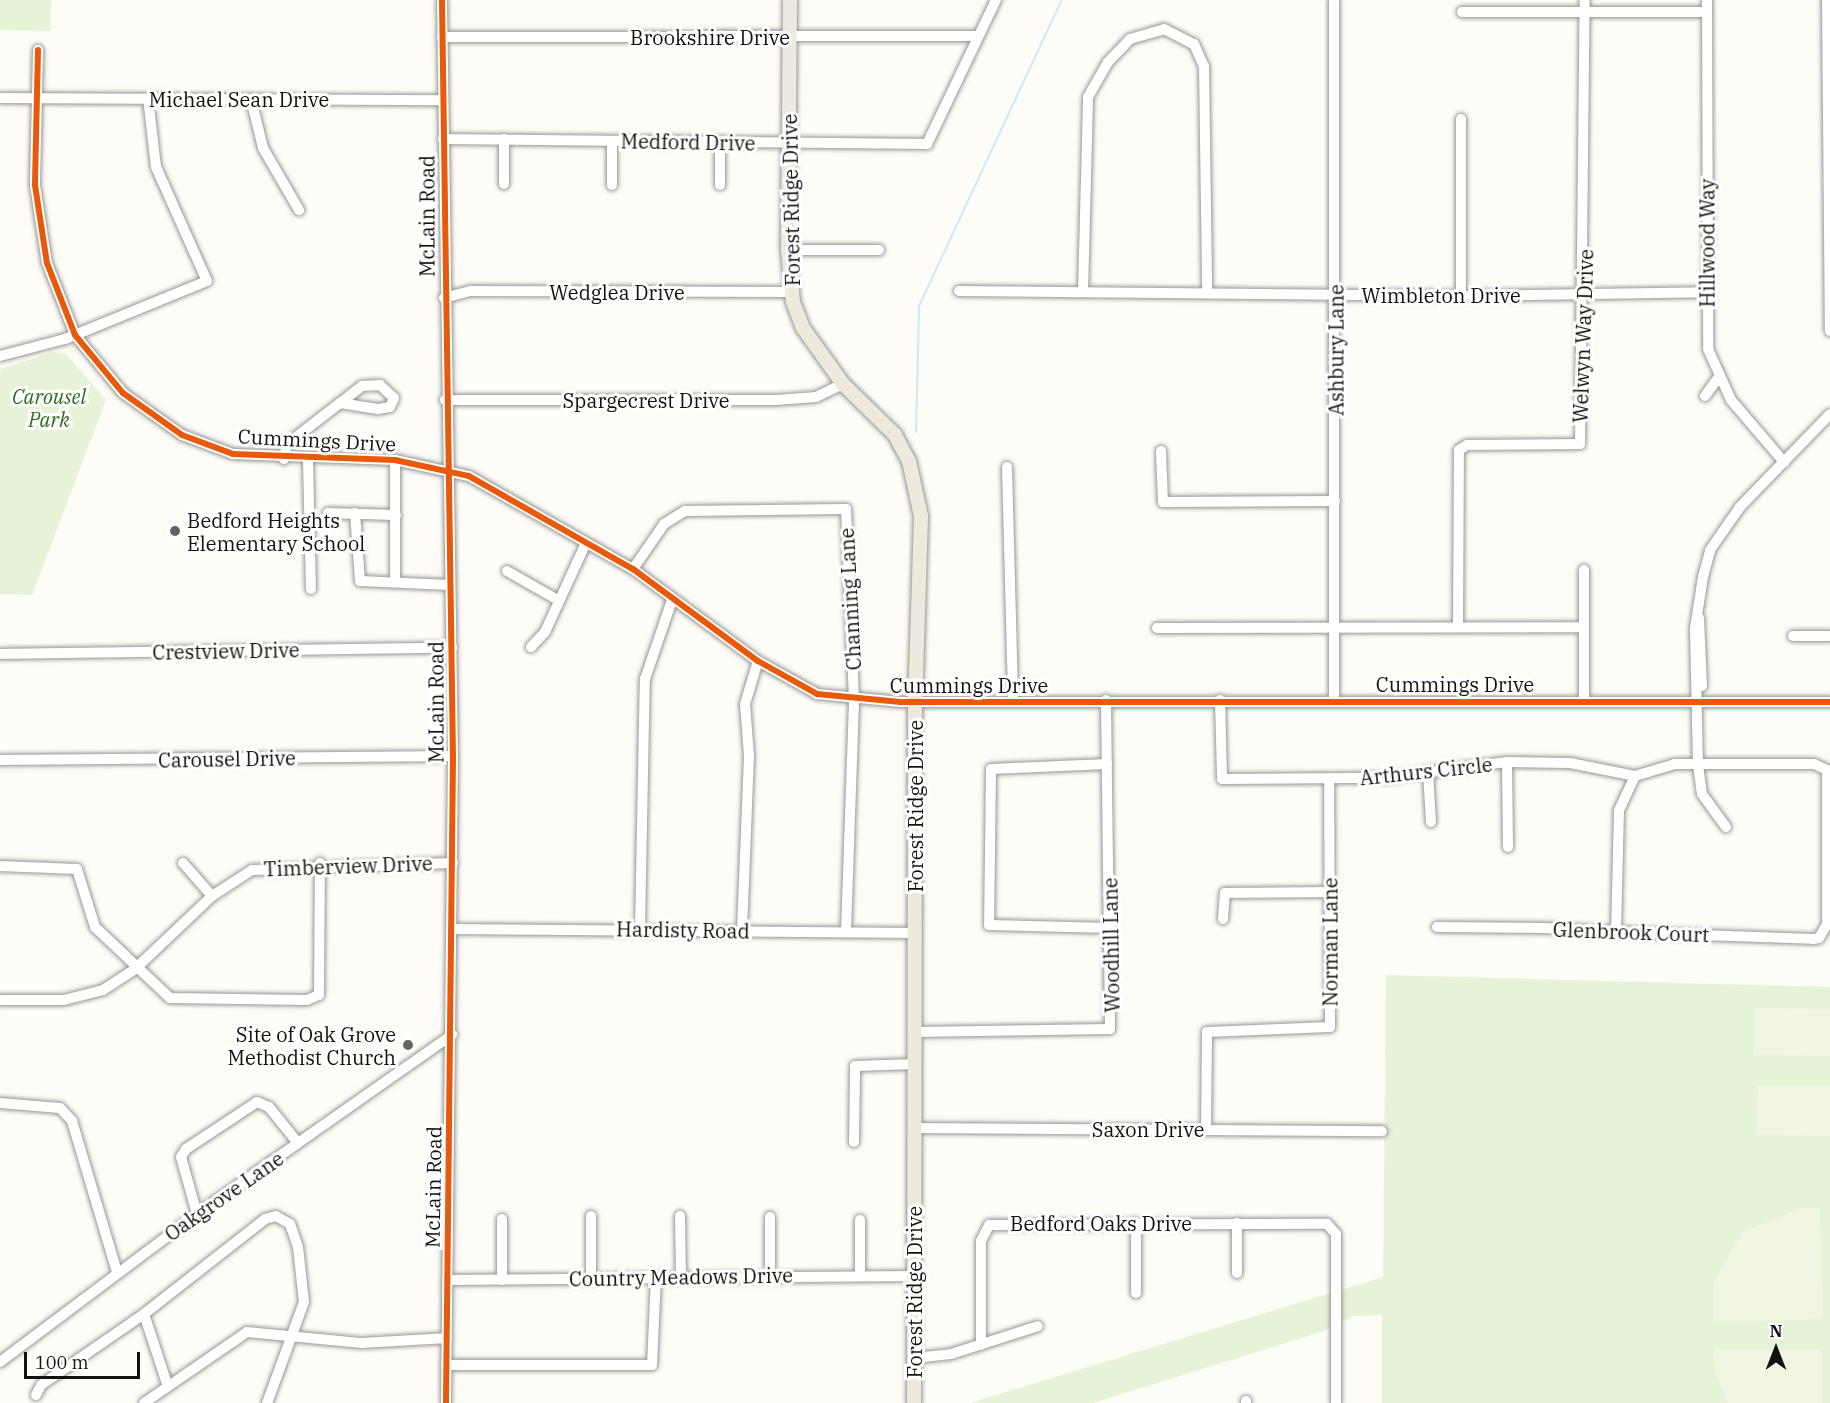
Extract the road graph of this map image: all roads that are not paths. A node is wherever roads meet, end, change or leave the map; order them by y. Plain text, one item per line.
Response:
1 (442, 0) edge
2 (790, 0) edge
3 (996, 0) edge
4 (1334, 0) edge
5 (1586, 0) edge
6 (1707, 0) edge
7 (1827, 0) edge
8 (1462, 12) dead end
9 (1586, 12) junction
10 (1707, 12) junction
11 (978, 36) junction
12 (442, 37) junction
13 (790, 37) junction
14 (38, 50) dead end
15 (0, 98) edge
16 (36, 98) junction
17 (148, 98) junction
18 (251, 99) junction
19 (443, 100) junction
20 (1461, 119) dead end
21 (443, 139) junction
22 (504, 139) junction
23 (612, 141) junction
24 (720, 143) junction
25 (790, 143) junction
26 (504, 184) dead end
27 (612, 185) dead end
28 (720, 185) dead end
29 (299, 210) dead end
30 (788, 250) junction
31 (879, 250) dead end
32 (959, 291) dead end
33 (791, 292) junction
34 (1083, 292) junction
35 (1707, 292) junction
36 (1207, 293) junction
37 (1586, 294) junction
38 (1336, 295) junction
39 (1461, 296) junction
40 (444, 298) junction
41 (1830, 332) edge
42 (75, 335) junction
43 (0, 356) edge
44 (1718, 378) junction
45 (843, 384) junction
46 (1705, 396) dead end
47 (445, 400) junction
48 (340, 403) dead end
49 (1830, 414) edge
50 (1161, 451) dead end
51 (284, 459) junction
52 (308, 460) junction
53 (394, 460) junction
54 (1784, 462) junction
55 (1007, 467) dead end
56 (445, 468) junction
57 (1335, 501) junction
58 (328, 513) dead end
59 (355, 513) junction
60 (396, 515) junction
61 (586, 543) junction
62 (633, 569) junction
63 (1584, 570) dead end
64 (507, 571) dead end
65 (395, 582) junction
66 (450, 585) junction
67 (311, 589) dead end
68 (556, 599) junction
69 (672, 600) junction
70 (1458, 627) junction
71 (1584, 627) junction
72 (1157, 628) dead end
73 (1334, 628) junction
74 (1792, 636) dead end
75 (1830, 636) edge
76 (531, 647) dead end
77 (452, 648) junction
78 (0, 654) edge
79 (758, 662) junction
80 (1106, 700) junction
81 (1220, 700) junction
82 (1334, 700) junction
83 (1698, 700) junction
84 (1013, 701) junction
85 (1584, 701) junction
86 (854, 702) junction
87 (915, 702) junction
88 (1830, 702) edge
89 (453, 756) junction
90 (0, 760) edge
91 (1507, 762) junction
92 (1107, 764) junction
93 (1698, 764) junction
94 (1428, 772) junction
95 (1635, 776) junction
96 (1329, 779) junction
97 (1431, 822) dead end
98 (1726, 827) dead end
99 (1508, 847) dead end
100 (183, 863) dead end
101 (320, 863) junction
102 (453, 863) junction
103 (0, 866) edge
104 (1330, 892) junction
105 (212, 896) junction
106 (1223, 919) dead end
107 (1437, 927) dead end
108 (1111, 928) junction
109 (452, 929) junction
110 (640, 929) junction
111 (742, 930) junction
112 (846, 932) junction
113 (1616, 932) junction
114 (914, 933) junction
115 (135, 969) junction
116 (0, 1000) edge
117 (914, 1032) junction
118 (452, 1035) junction
119 (914, 1064) junction
120 (0, 1103) edge
121 (914, 1128) junction
122 (1206, 1129) junction
123 (1383, 1131) dead end
124 (854, 1142) dead end
125 (298, 1143) junction
126 (197, 1214) junction
127 (680, 1215) dead end
128 (591, 1216) dead end
129 (770, 1217) dead end
130 (502, 1219) dead end
131 (860, 1220) dead end
132 (1136, 1223) junction
133 (1237, 1223) junction
134 (117, 1272) junction
135 (1237, 1273) dead end
136 (860, 1275) junction
137 (770, 1276) junction
138 (914, 1276) junction
139 (656, 1277) junction
140 (681, 1277) junction
141 (591, 1278) junction
142 (447, 1280) junction
143 (502, 1280) junction
144 (1136, 1293) dead end
145 (144, 1314) junction
146 (1038, 1326) dead end
147 (293, 1333) junction
148 (447, 1338) junction
149 (981, 1345) junction
150 (914, 1358) junction
151 (0, 1362) edge
152 (446, 1365) junction
153 (167, 1384) junction
154 (36, 1395) dead end
155 (144, 1403) edge
156 (267, 1403) edge
157 (446, 1403) edge
158 (914, 1403) edge
159 (1336, 1403) edge

1 - 12 street, McLain Road
2 - 13 main road, Forest Ridge Drive
3 - 11 street
4 - 38 street, Ashbury Lane
5 - 9 street, Welwyn Way Drive
6 - 10 street, Hillwood Way
7 - 41 street
8 - 9 street
9 - 10 street
9 - 37 street, Welwyn Way Drive
10 - 35 street, Hillwood Way
11 - 13 street, Brookshire Drive
11 - 25 street, Medford Drive
12 - 13 street, Brookshire Drive
12 - 19 street, McLain Road
13 - 25 main road, Forest Ridge Drive
14 - 16 street, Cummings Drive
15 - 16 street, Michael Sean Drive
16 - 17 street, Michael Sean Drive
16 - 42 street, Cummings Drive
17 - 18 street, Michael Sean Drive
17 - 42 street
18 - 19 street, Michael Sean Drive
18 - 29 street
19 - 21 street, McLain Road
20 - 39 street
21 - 22 street, Medford Drive
21 - 40 street, McLain Road
22 - 23 street, Medford Drive
22 - 26 street
23 - 24 street, Medford Drive
23 - 27 street
24 - 25 street, Medford Drive
24 - 28 street
25 - 30 main road, Forest Ridge Drive
30 - 31 street
30 - 33 main road, Forest Ridge Drive
32 - 34 street, Wimbleton Drive
33 - 40 street, Wedglea Drive
33 - 45 main road, Forest Ridge Drive
34 - 36 street, Wimbleton Drive
34 - 36 street
35 - 37 street, Wimbleton Drive
35 - 44 street, Hillwood Way
36 - 38 street, Wimbleton Drive
37 - 39 street, Wimbleton Drive
37 - 70 street, Welwyn Way Drive
38 - 39 street, Wimbleton Drive
38 - 57 street, Ashbury Lane
40 - 47 street, McLain Road
42 - 43 street
42 - 51 street, Cummings Drive
44 - 46 street
44 - 54 street, Hillwood Way
45 - 47 street, Spargecrest Drive
45 - 87 main road, Forest Ridge Drive
47 - 56 street, McLain Road
48 - 51 street
49 - 54 street
50 - 57 street
51 - 52 street, Cummings Drive
52 - 53 street, Cummings Drive
52 - 67 street
53 - 56 street, Cummings Drive
53 - 60 street
54 - 83 street
55 - 84 street
56 - 61 street, Cummings Drive
56 - 66 street, McLain Road
57 - 73 street, Ashbury Lane
58 - 59 street
59 - 60 street
59 - 65 street
60 - 65 street
61 - 62 street, Cummings Drive
61 - 68 street
62 - 69 street, Cummings Drive
62 - 86 street, Channing Lane
63 - 71 street
64 - 68 street
65 - 66 street
66 - 77 street, McLain Road
68 - 76 street
69 - 79 street, Cummings Drive
69 - 110 street
70 - 71 street
70 - 73 street
71 - 85 street
72 - 73 street
73 - 82 street, Ashbury Lane
74 - 75 street
77 - 78 street, Crestview Drive
77 - 89 street, McLain Road
79 - 86 street, Cummings Drive
79 - 111 street
80 - 81 street, Cummings Drive
80 - 84 street, Cummings Drive
80 - 92 street, Woodhill Lane
81 - 82 street, Cummings Drive
81 - 96 street, Arthurs Circle
82 - 85 street, Cummings Drive
83 - 85 street, Cummings Drive
83 - 88 street, Cummings Drive
83 - 93 street
84 - 87 street, Cummings Drive
86 - 87 street, Cummings Drive
86 - 112 street, Channing Lane
87 - 114 main road, Forest Ridge Drive
89 - 90 street, Carousel Drive
89 - 102 street, McLain Road
91 - 94 street, Arthurs Circle
91 - 95 street, Arthurs Circle
91 - 99 street
92 - 108 street, Woodhill Lane
92 - 108 street
93 - 95 street
93 - 98 street
93 - 113 street, Glenbrook Court
94 - 96 street, Arthurs Circle
94 - 97 street
95 - 113 street
96 - 104 street, Norman Lane
100 - 105 street
101 - 102 street, Timberview Drive
101 - 105 street, Timberview Drive
101 - 115 street
102 - 109 street, McLain Road
103 - 115 street
104 - 106 street
104 - 122 street, Norman Lane
105 - 115 street, Timberview Drive
107 - 113 street, Glenbrook Court
108 - 117 street, Woodhill Lane
109 - 110 street, Hardisty Road
109 - 118 street, McLain Road
110 - 111 street, Hardisty Road
111 - 112 street, Hardisty Road
112 - 114 street, Hardisty Road
114 - 117 main road, Forest Ridge Drive
115 - 116 street, Timberview Drive
117 - 119 main road, Forest Ridge Drive
118 - 125 street, Oakgrove Lane
118 - 142 street, McLain Road
119 - 121 main road, Forest Ridge Drive
119 - 124 street
120 - 134 street
121 - 122 street, Saxon Drive
121 - 138 main road, Forest Ridge Drive
122 - 123 street, Saxon Drive
125 - 126 street, Oakgrove Lane
125 - 126 street
126 - 134 street, Oakgrove Lane
127 - 140 street
128 - 141 street
129 - 137 street
130 - 143 street
131 - 136 street
132 - 133 street, Bedford Oaks Drive
132 - 144 street
132 - 149 street, Bedford Oaks Drive
133 - 135 street
133 - 159 street, Bedford Oaks Drive
134 - 151 street, Oakgrove Lane
136 - 137 street, Country Meadows Drive
136 - 138 street, Country Meadows Drive
137 - 140 street, Country Meadows Drive
138 - 150 main road, Forest Ridge Drive
139 - 140 street, Country Meadows Drive
139 - 141 street, Country Meadows Drive
139 - 152 street
141 - 143 street, Country Meadows Drive
142 - 143 street, Country Meadows Drive
142 - 148 street, McLain Road
145 - 147 street
145 - 153 street
145 - 154 street
146 - 149 street
147 - 148 street
147 - 153 street
147 - 156 street
148 - 152 street, McLain Road
149 - 150 street
150 - 158 main road, Forest Ridge Drive
152 - 157 street, McLain Road
153 - 155 street

